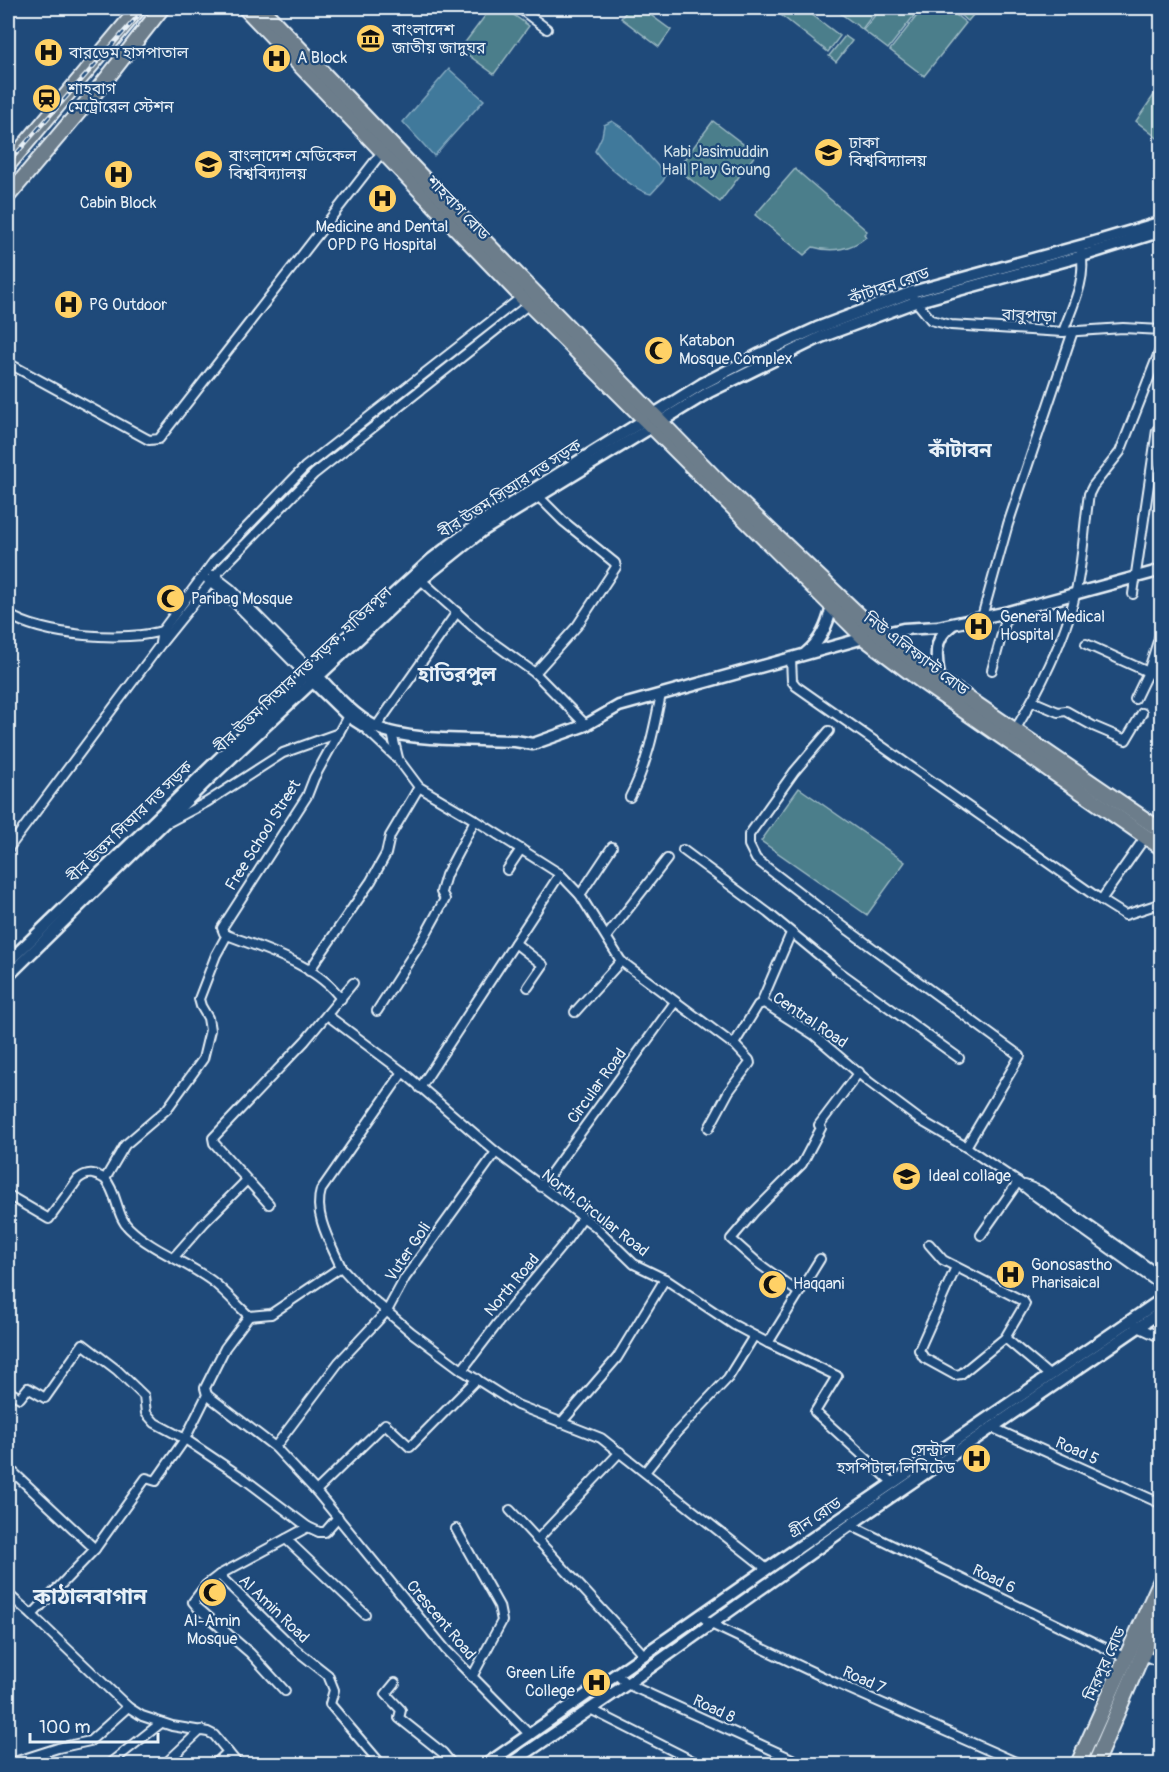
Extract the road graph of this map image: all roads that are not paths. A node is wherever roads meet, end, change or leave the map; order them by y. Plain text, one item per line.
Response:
1 (139, 8) edge
2 (519, 8) edge
3 (250, 9) edge
4 (161, 10) edge
5 (547, 29) dead end
6 (382, 152) junction
7 (8, 165) edge
8 (8, 196) edge
9 (1161, 222) edge
10 (1161, 231) edge
11 (1081, 251) junction
12 (914, 297) junction
13 (525, 301) junction
14 (1161, 330) edge
15 (1073, 331) junction
16 (1064, 332) junction
17 (1161, 345) edge
18 (440, 361) junction
19 (8, 363) edge
20 (447, 369) junction
21 (653, 421) junction
22 (1157, 430) dead end
23 (322, 454) junction
24 (329, 462) junction
25 (540, 496) junction
26 (459, 544) junction
27 (1161, 570) edge
28 (204, 574) junction
29 (1136, 577) junction
30 (212, 579) junction
31 (421, 580) junction
32 (1075, 594) junction
33 (1133, 594) dead end
34 (832, 607) junction
35 (457, 612) junction
36 (1008, 612) junction
37 (8, 614) edge
38 (982, 617) junction
39 (954, 623) junction
40 (177, 625) junction
41 (1161, 629) edge
42 (162, 631) junction
43 (879, 634) junction
44 (864, 638) junction
45 (1086, 644) dead end
46 (160, 645) junction
47 (804, 655) junction
48 (791, 658) junction
49 (992, 670) dead end
50 (1148, 672) junction
51 (535, 673) junction
52 (312, 676) junction
53 (1161, 678) edge
54 (940, 681) junction
55 (661, 694) junction
56 (1135, 699) dead end
57 (1032, 701) junction
58 (1142, 712) dead end
59 (348, 716) junction
60 (586, 724) junction
61 (371, 728) junction
62 (1015, 730) junction
63 (830, 731) dead end
64 (339, 733) junction
65 (392, 736) junction
66 (398, 759) junction
67 (419, 787) junction
68 (630, 798) dead end
69 (475, 820) junction
70 (163, 825) junction
71 (1156, 828) edge
72 (612, 847) dead end
73 (1161, 848) edge
74 (8, 849) edge
75 (521, 849) junction
76 (683, 850) dead end
77 (667, 859) dead end
78 (507, 870) dead end
79 (560, 874) junction
80 (580, 895) junction
81 (1101, 900) junction
82 (1161, 903) edge
83 (791, 933) junction
84 (227, 935) junction
85 (607, 936) junction
86 (515, 943) junction
87 (621, 961) junction
88 (8, 962) edge
89 (309, 971) junction
90 (8, 976) edge
91 (353, 983) dead end
92 (528, 987) dead end
93 (341, 999) junction
94 (675, 1002) junction
95 (761, 1003) junction
96 (377, 1011) dead end
97 (575, 1012) dead end
98 (327, 1015) junction
99 (734, 1044) junction
100 (959, 1059) dead end
101 (403, 1072) junction
102 (858, 1072) junction
103 (420, 1088) junction
104 (709, 1128) dead end
105 (966, 1147) junction
106 (495, 1152) junction
107 (105, 1179) junction
108 (246, 1181) junction
109 (1018, 1182) junction
110 (541, 1187) junction
111 (8, 1195) edge
112 (268, 1204) dead end
113 (583, 1217) junction
114 (981, 1234) dead end
115 (929, 1244) dead end
116 (174, 1257) junction
117 (820, 1259) dead end
118 (341, 1267) junction
119 (956, 1267) junction
120 (1161, 1277) edge
121 (665, 1279) junction
122 (1161, 1286) edge
123 (798, 1292) junction
124 (1161, 1299) edge
125 (387, 1311) junction
126 (1161, 1311) edge
127 (249, 1316) junction
128 (1133, 1324) junction
129 (754, 1336) junction
130 (1005, 1338) junction
131 (1161, 1338) edge
132 (768, 1343) junction
133 (462, 1370) junction
134 (1049, 1375) junction
135 (477, 1379) junction
136 (8, 1390) edge
137 (207, 1395) junction
138 (981, 1422) junction
139 (561, 1423) junction
140 (993, 1428) junction
141 (185, 1439) junction
142 (275, 1447) junction
143 (620, 1452) junction
144 (645, 1472) junction
145 (14, 1473) dead end
146 (892, 1482) junction
147 (316, 1491) junction
148 (1161, 1504) edge
149 (510, 1510) dead end
150 (338, 1517) junction
151 (850, 1525) junction
152 (308, 1527) junction
153 (456, 1529) dead end
154 (286, 1539) junction
155 (537, 1540) junction
156 (95, 1549) junction
157 (767, 1569) junction
158 (219, 1575) junction
159 (1161, 1578) edge
160 (8, 1594) edge
161 (1161, 1609) edge
162 (365, 1614) dead end
163 (32, 1615) junction
164 (700, 1615) junction
165 (711, 1624) junction
166 (1141, 1654) junction
167 (644, 1655) junction
168 (1126, 1658) junction
169 (1161, 1663) edge
170 (617, 1675) junction
171 (472, 1677) junction
172 (395, 1683) dead end
173 (627, 1684) junction
174 (285, 1691) dead end
175 (128, 1707) junction
176 (590, 1709) junction
177 (161, 1723) junction
178 (201, 1730) junction
179 (530, 1735) junction
180 (228, 1752) junction
181 (680, 1760) edge
182 (516, 1763) edge
183 (8, 1764) edge
184 (109, 1764) edge
185 (165, 1764) edge
186 (215, 1764) edge
187 (238, 1764) edge
188 (381, 1764) edge
189 (452, 1764) edge
190 (488, 1764) edge
191 (699, 1764) edge
192 (803, 1764) edge
193 (1020, 1764) edge
194 (1078, 1764) edge
195 (1095, 1764) edge

1 - 7 highway
2 - 5 street
3 - 6 highway, শাহবাগ রোড
3 - 21 highway, শাহবাগ রোড
4 - 8 highway
6 - 13 highway, শাহবাগ রোড
6 - 19 street
9 - 11 main road, কাঁটাবন রোড
10 - 11 main road, কাঁটাবন রোড
11 - 12 main road, কাঁটাবন রোড
11 - 16 street
12 - 16 street, বাবুপাড়া
12 - 21 main road, কাঁটাবন রোড
13 - 18 street
13 - 20 street
13 - 21 highway, শাহবাগ রোড
14 - 15 street, বাবুপাড়া
15 - 16 street, বাবুপাড়া
15 - 38 street
17 - 32 street
18 - 20 street
18 - 23 street
20 - 24 street
21 - 25 main road, বীর উত্তম সিআর দত্ত সড়ক, হাতিরপুল
21 - 26 main road, বীর উত্তম সিআর দত্ত সড়ক
21 - 34 highway, নিউ এলিফ্যান্ট রোড
21 - 43 highway, নিউ এলিফ্যান্ট রোড
22 - 29 street
23 - 24 street
23 - 28 street
24 - 30 street
25 - 26 main road, বীর উত্তম সিআর দত্ত সড়ক, হাতিরপুল
25 - 51 street
26 - 31 main road, বীর উত্তম সিআর দত্ত সড়ক, হাতিরপুল
26 - 52 main road, বীর উত্তম সিআর দত্ত সড়ক
27 - 29 main road
28 - 30 street
28 - 42 street
29 - 32 main road
29 - 33 street
30 - 40 street
30 - 52 street
31 - 35 street
31 - 52 main road, বীর উত্তম সিআর দত্ত সড়ক, হাতিরপুল
32 - 36 main road
32 - 57 street
34 - 44 highway, নিউ এলিফ্যান্ট রোড
34 - 47 main road
35 - 51 street
35 - 61 street
36 - 38 main road
36 - 49 street
37 - 42 street
38 - 39 main road
39 - 43 main road
39 - 54 main road
40 - 42 street
40 - 46 street
41 - 50 street
42 - 46 street
43 - 44 main road
43 - 54 highway, নিউ এলিফ্যান্ট রোড
44 - 47 main road
44 - 71 highway, নিউ এলিফ্যান্ট রোড
45 - 50 street
46 - 74 street
47 - 48 main road
48 - 55 main road
48 - 81 street
50 - 53 street
50 - 56 street
51 - 60 street
52 - 59 main road
52 - 61 main road
52 - 70 main road, বীর উত্তম সিআর দত্ত সড়ক, হাতিরপুল
52 - 88 main road, বীর উত্তম সিআর দত্ত সড়ক
54 - 62 highway, নিউ এলিফ্যান্ট রোড
55 - 60 main road
55 - 68 street
57 - 58 street
57 - 62 street
59 - 61 main road
59 - 64 street, Free School Street
60 - 65 main road
61 - 65 main road
61 - 66 street
62 - 71 highway, নিউ এলিফ্যান্ট রোড
63 - 105 street
64 - 70 street
64 - 84 street, Free School Street
65 - 66 street
66 - 67 street
67 - 69 street
67 - 89 street
69 - 75 street
69 - 96 street
70 - 90 main road, বীর উত্তম সিআর দত্ত সড়ক, হাতিরপুল
71 - 73 highway, নিউ এলিফ্যান্ট রোড
71 - 81 street
72 - 80 street
75 - 78 street
75 - 79 street
76 - 83 street
77 - 85 street
79 - 80 street
79 - 86 street
80 - 85 street
81 - 82 street
83 - 95 street
83 - 100 street
84 - 89 street
84 - 107 street, Free School Street
85 - 87 street
86 - 92 street
86 - 103 street
87 - 94 street
87 - 97 street
89 - 93 street
91 - 93 street
93 - 98 street
94 - 99 street
94 - 110 street, Circular Road
95 - 99 street, Central Road
95 - 102 street, Central Road
98 - 101 street, North Circular Road
98 - 108 street
99 - 104 street
101 - 103 street, North Circular Road
101 - 118 street
102 - 105 street, Central Road
102 - 123 street
103 - 106 street, North Circular Road
105 - 109 street, Central Road
106 - 110 street, North Circular Road
106 - 125 street, Vuter Goli
107 - 111 street
107 - 116 street
108 - 112 street
108 - 116 street
109 - 114 street
109 - 120 street
109 - 122 street, Central Road
110 - 113 street, North Circular Road
113 - 121 street, North Circular Road
113 - 133 street, North Road
115 - 119 street
116 - 127 street
117 - 123 street
118 - 125 street
118 - 127 street
119 - 130 street
119 - 130 street
121 - 129 street, North Circular Road
121 - 139 street
123 - 132 street
124 - 128 main road, গ্রীন রোড
125 - 133 street
125 - 142 street, Vuter Goli
126 - 128 main road, গ্রীন রোড
127 - 137 street
128 - 131 street
128 - 134 main road, গ্রীন রোড
128 - 140 main road, গ্রীন রোড
129 - 132 street, North Circular Road
129 - 144 street
130 - 134 street
132 - 146 street, North Circular Road
133 - 135 street
134 - 138 main road, গ্রীন রোড
135 - 139 street
135 - 147 street
136 - 141 street
137 - 141 street
137 - 142 street, Crescent Road
138 - 140 street, Road 5
138 - 146 main road, গ্রীন রোড
139 - 143 street
140 - 148 street, Road 5
140 - 151 main road, গ্রীন রোড
141 - 152 street
141 - 156 street
142 - 147 street, Crescent Road
143 - 144 street
143 - 155 street
144 - 157 street
145 - 156 street
146 - 157 main road, গ্রীন রোড
147 - 150 street, Crescent Road
149 - 155 street
150 - 152 street
150 - 171 street, Crescent Road
151 - 165 main road, গ্রীন রোড
151 - 168 street, Road 6
152 - 154 street
153 - 171 street
154 - 158 street
154 - 162 street
155 - 167 street
156 - 163 street
157 - 164 main road, গ্রীন রোড
158 - 174 street, Al Amin Road
158 - 188 street, Al Amin Road
159 - 168 highway, মিরপুর রোড
160 - 163 street
161 - 166 highway, মিরপুর রোড
163 - 175 street
164 - 165 street, Road 7
164 - 167 main road, গ্রীন রোড
165 - 173 main road, গ্রীন রোড
165 - 193 street, Road 7
166 - 169 street
166 - 195 highway, মিরপুর রোড
167 - 170 main road, গ্রীন রোড
168 - 194 highway, মিরপুর রোড
170 - 173 street, Road 8
170 - 179 main road, গ্রীন রোড
171 - 179 street, Crescent Road
172 - 189 street
173 - 176 main road, গ্রীন রোড
173 - 192 street, Road 8
175 - 177 street
175 - 183 street
176 - 181 street
176 - 182 main road, গ্রীন রোড
177 - 178 street
177 - 184 street
178 - 180 street
178 - 185 street
179 - 190 main road, গ্রীন রোড
180 - 186 street
180 - 187 street
181 - 191 street

